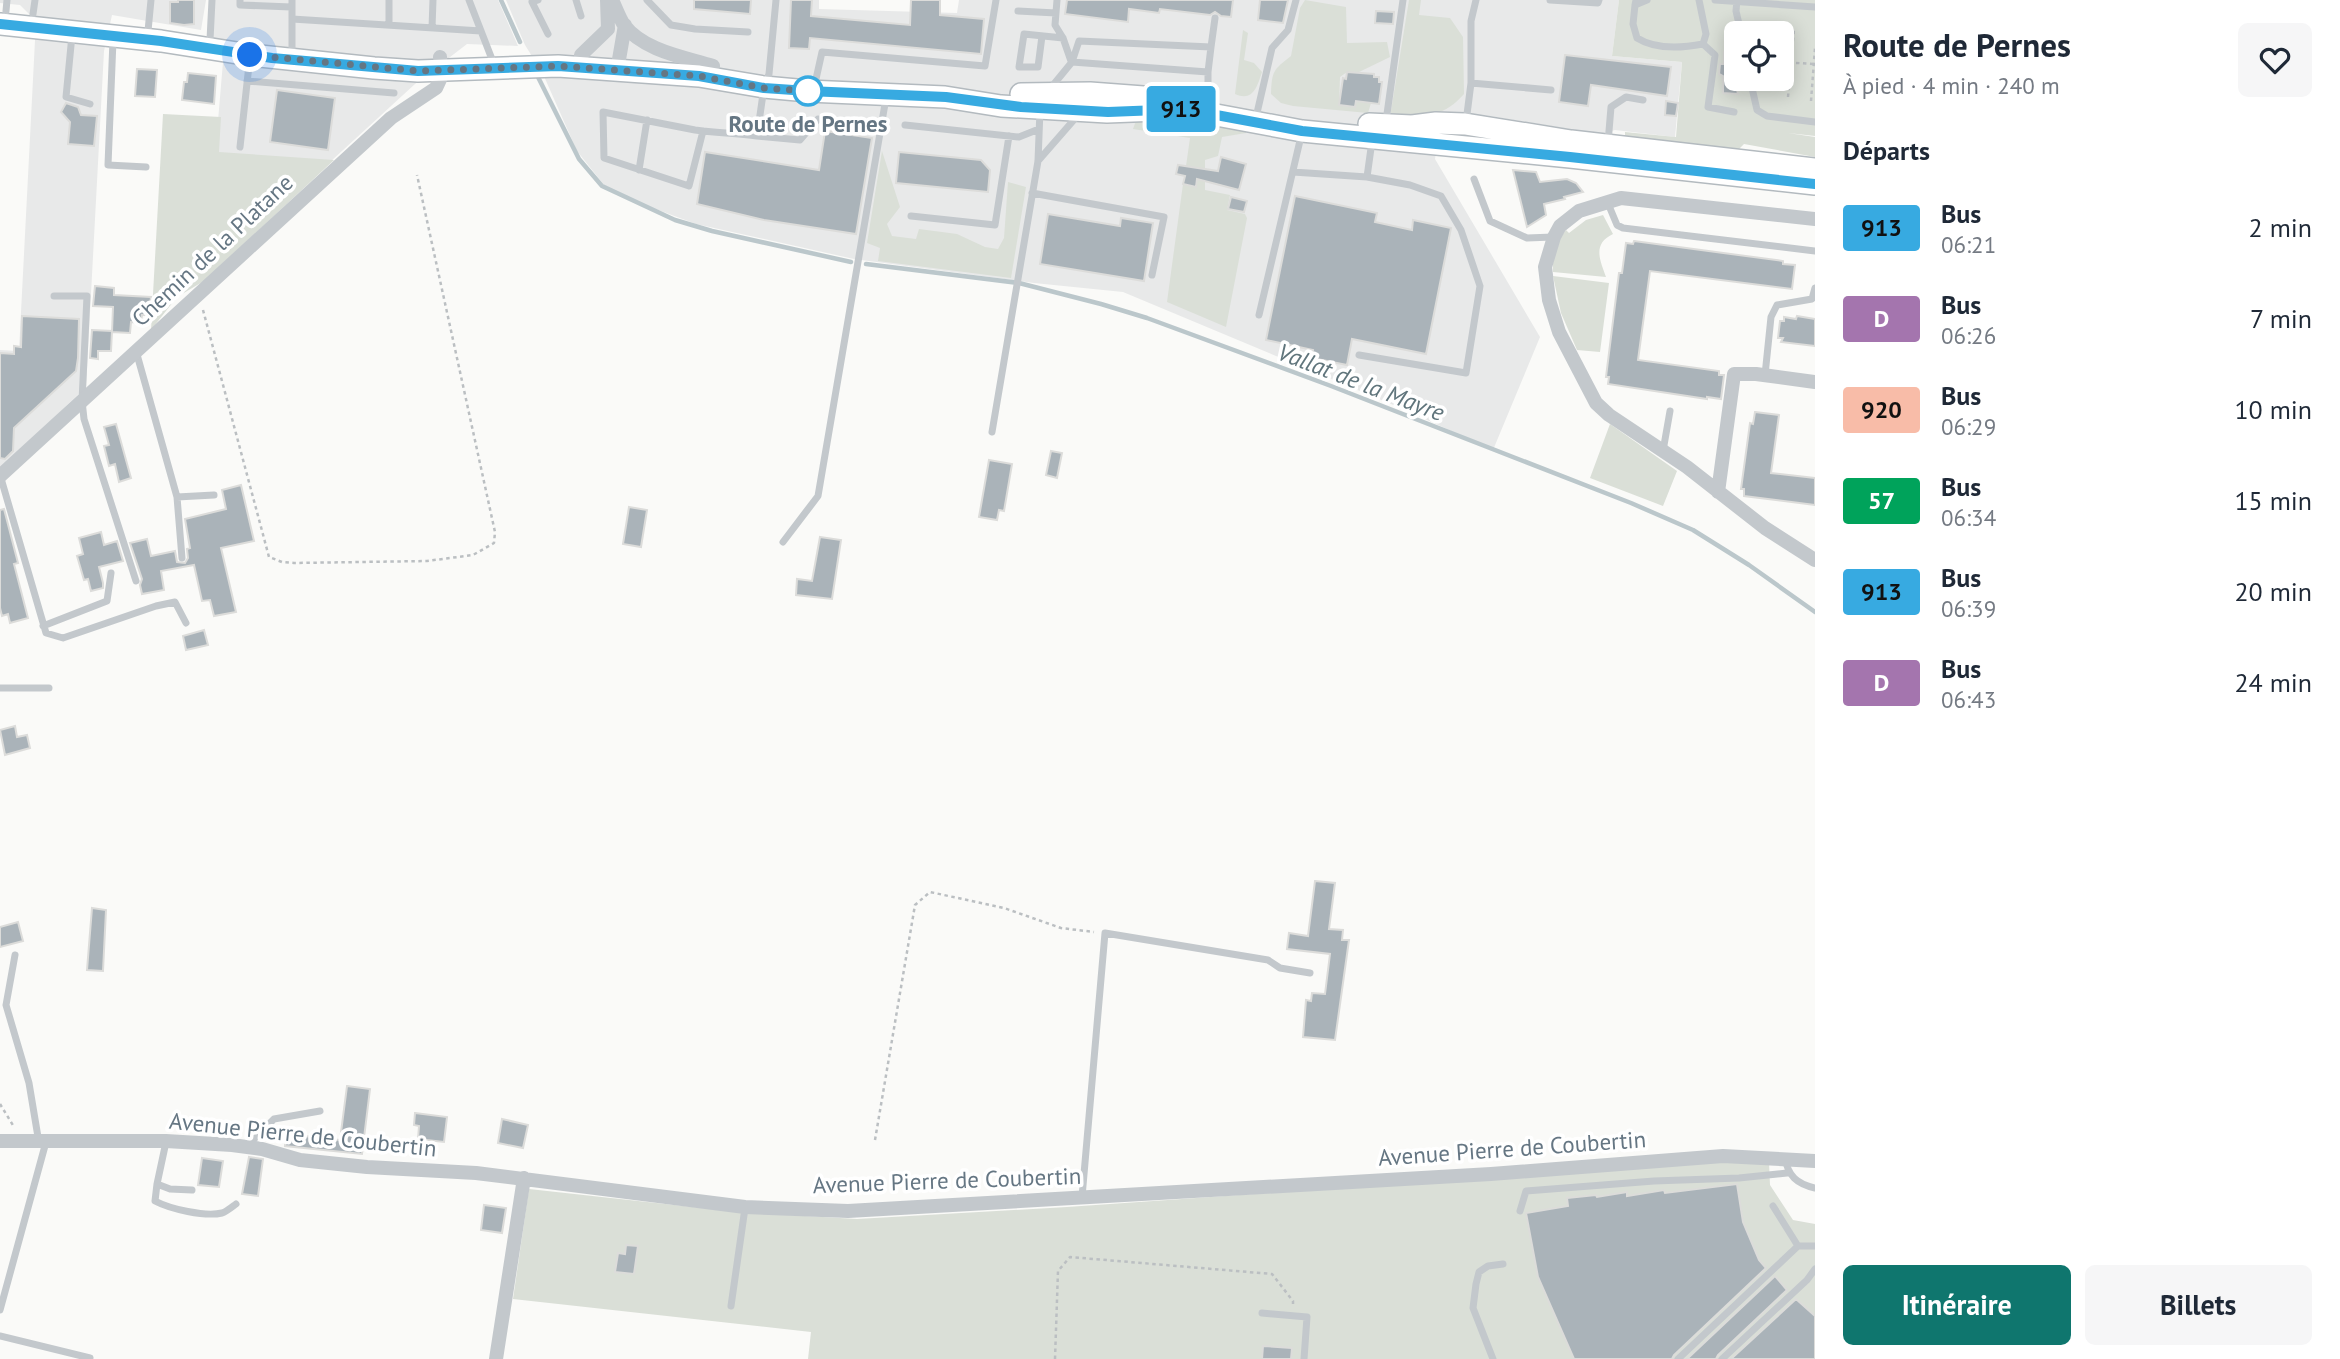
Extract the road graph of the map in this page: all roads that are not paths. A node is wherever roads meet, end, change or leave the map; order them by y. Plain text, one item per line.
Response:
1 (151, 0) edge
2 (212, 0) edge
3 (240, 0) edge
4 (389, 0) edge
5 (433, 0) edge
6 (469, 0) edge
7 (537, 0) edge
8 (576, 0) edge
9 (610, 0) edge
10 (647, 0) edge
11 (776, 0) edge
12 (996, 0) edge
13 (1057, 0) edge
14 (1296, 0) edge
15 (1403, 0) edge
16 (1476, 0) edge
17 (1550, 0) edge
18 (1599, 0) edge
19 (1647, 0) edge
20 (1699, 0) edge
21 (1715, 0) edge
22 (1737, 1) edge
23 (1636, 2) edge
24 (292, 4) edge
25 (34, 7) edge
26 (1815, 7) edge
27 (3, 11) edge
28 (1018, 11) dead end
29 (1056, 13) junction
30 (581, 16) dead end
31 (1215, 18) dead end
32 (292, 19) junction
33 (1740, 21) edge
34 (389, 25) junction
35 (625, 25) junction
36 (432, 28) junction
37 (608, 29) junction
38 (148, 31) junction
39 (481, 31) junction
40 (72, 32) junction
41 (748, 32) dead end
42 (548, 34) dead end
43 (1042, 36) junction
44 (113, 37) junction
45 (1063, 38) junction
46 (210, 40) junction
47 (1703, 44) junction
48 (1211, 47) junction
49 (292, 51) junction
50 (250, 55) junction
51 (581, 55) junction
52 (493, 61) junction
53 (1072, 62) junction
54 (328, 63) junction
55 (441, 64) junction
56 (620, 70) junction
57 (706, 71) junction
58 (1208, 72) junction
59 (816, 79) junction
60 (247, 81) junction
61 (766, 81) junction
62 (674, 83) dead end
63 (1471, 83) junction
64 (327, 88) junction
65 (1552, 90) dead end
66 (1752, 91) edge
67 (394, 93) dead end
68 (887, 94) junction
69 (1643, 100) dead end
70 (90, 104) dead end
71 (1208, 104) junction
72 (1041, 111) junction
73 (1081, 111) junction
74 (1734, 112) dead end
75 (1257, 113) junction
76 (647, 120) junction
77 (1815, 121) edge
78 (847, 122) dead end
79 (1465, 124) junction
80 (905, 125) dead end
81 (703, 131) junction
82 (1302, 131) junction
83 (1379, 132) junction
84 (757, 136) junction
85 (1009, 136) junction
86 (240, 147) dead end
87 (1462, 147) junction
88 (1607, 153) junction
89 (1038, 161) junction
90 (146, 167) dead end
91 (1815, 169) edge
92 (639, 170) junction
93 (1293, 172) junction
94 (1367, 177) junction
95 (1474, 179) dead end
96 (1815, 184) edge
97 (1032, 193) junction
98 (1607, 201) junction
99 (911, 216) dead end
100 (1815, 219) edge
101 (1554, 237) junction
102 (1815, 251) edge
103 (1152, 275) dead end
104 (1815, 288) edge
105 (54, 296) dead end
106 (1259, 315) dead end
107 (136, 351) junction
108 (1360, 355) dead end
109 (1765, 375) junction
110 (1815, 382) edge
111 (82, 401) junction
112 (1670, 411) dead end
113 (992, 432) dead end
114 (1663, 452) junction
115 (0, 476) edge
116 (1718, 492) junction
117 (214, 495) dead end
118 (177, 496) junction
119 (783, 542) dead end
120 (182, 558) dead end
121 (1815, 560) edge
122 (111, 573) dead end
123 (136, 581) dead end
124 (186, 623) dead end
125 (43, 626) junction
126 (0, 688) edge
127 (49, 688) dead end
128 (15, 955) dead end
129 (1310, 973) dead end
130 (320, 1111) dead end
131 (0, 1141) edge
132 (166, 1141) junction
133 (46, 1142) junction
134 (246, 1147) junction
135 (1815, 1161) edge
136 (1786, 1165) junction
137 (524, 1178) junction
138 (157, 1184) junction
139 (1815, 1188) edge
140 (192, 1191) dead end
141 (1082, 1198) junction
142 (236, 1204) dead end
143 (1773, 1206) dead end
144 (746, 1207) junction
145 (1520, 1211) dead end
146 (1798, 1246) junction
147 (1815, 1246) edge
148 (1503, 1264) dead end
149 (1815, 1269) edge
150 (731, 1306) dead end
151 (0, 1310) edge
152 (1262, 1313) dead end
153 (0, 1336) edge
154 (90, 1359) edge
155 (496, 1359) edge
156 (1304, 1359) edge
157 (1493, 1359) edge
158 (1678, 1359) edge
159 (1722, 1359) edge

1 - 38 lane
2 - 46 lane
3 - 24 lane
4 - 34 lane
5 - 36 lane
6 - 39 lane
7 - 42 lane
8 - 30 lane
9 - 35 street
9 - 37 street
10 - 41 lane
11 - 61 lane
12 - 59 lane
13 - 29 lane
14 - 75 lane
15 - 83 lane
16 - 63 lane
17 - 18 lane
19 - 23 lane
20 - 47 lane
21 - 22 lane
22 - 26 lane
22 - 33 lane
23 - 47 lane
24 - 32 lane
25 - 27 main road
25 - 38 main road
27 - 40 main road
28 - 29 lane
29 - 45 lane
31 - 48 lane
32 - 34 lane
32 - 49 lane
34 - 36 lane
35 - 56 street
35 - 57 street
36 - 39 lane
37 - 51 street
37 - 56 street
38 - 46 main road
39 - 52 lane
40 - 44 main road
40 - 70 lane
43 - 43 lane
43 - 45 lane
44 - 50 main road
44 - 90 lane
45 - 53 lane
46 - 49 main road
47 - 74 lane
48 - 53 lane
48 - 58 lane
49 - 55 main road
50 - 54 main road
50 - 60 lane
51 - 52 main road
51 - 56 main road
52 - 55 main road
52 - 56 main road
53 - 58 lane
53 - 72 lane
54 - 55 main road
54 - 64 lane
55 - 107 street, Chemin de la Platane
56 - 57 main road
57 - 61 main road
57 - 62 lane
58 - 71 lane
59 - 61 main road
59 - 72 main road
60 - 64 lane
60 - 86 lane
61 - 68 main road
61 - 84 lane
63 - 65 lane
63 - 79 lane
64 - 67 lane
66 - 77 lane
68 - 72 main road
68 - 119 lane
69 - 88 lane
71 - 72 main road
71 - 75 main road
72 - 73 main road
72 - 85 lane
72 - 89 lane
73 - 82 main road
73 - 89 lane
75 - 83 main road
76 - 81 lane
76 - 92 lane
76 - 92 lane
78 - 84 lane
79 - 83 main road
79 - 87 lane
79 - 88 main road
80 - 85 lane
81 - 84 lane
81 - 92 lane
82 - 83 main road
82 - 93 lane
83 - 87 main road
83 - 94 lane
85 - 99 lane
87 - 88 main road
88 - 91 main road
88 - 96 main road
89 - 97 lane
93 - 94 lane
93 - 106 lane
94 - 108 lane
95 - 101 lane
97 - 103 lane
97 - 113 lane
98 - 100 street
98 - 101 street
98 - 102 lane
101 - 114 street
104 - 109 lane
105 - 111 lane
107 - 111 street, Chemin de la Platane
107 - 118 lane
109 - 110 street
109 - 116 street
111 - 115 street, Chemin de la Platane
111 - 123 lane
112 - 114 lane
114 - 116 street
115 - 125 lane
116 - 121 street
117 - 118 lane
118 - 120 lane
122 - 125 lane
124 - 125 lane
126 - 127 lane
128 - 133 lane
129 - 141 lane
130 - 134 lane
131 - 133 street, Avenue Pierre de Coubertin
132 - 133 street, Avenue Pierre de Coubertin
132 - 134 street, Avenue Pierre de Coubertin
132 - 138 lane
133 - 151 lane
134 - 137 street, Avenue Pierre de Coubertin
135 - 136 street, Avenue Pierre de Coubertin
136 - 139 lane
136 - 141 street, Avenue Pierre de Coubertin
136 - 145 lane
137 - 144 street, Avenue Pierre de Coubertin
137 - 155 street
138 - 140 lane
138 - 142 lane
141 - 144 street, Avenue Pierre de Coubertin
143 - 146 lane
144 - 150 lane
146 - 147 lane
146 - 158 lane
148 - 157 lane
149 - 159 lane
152 - 156 lane
153 - 154 lane

